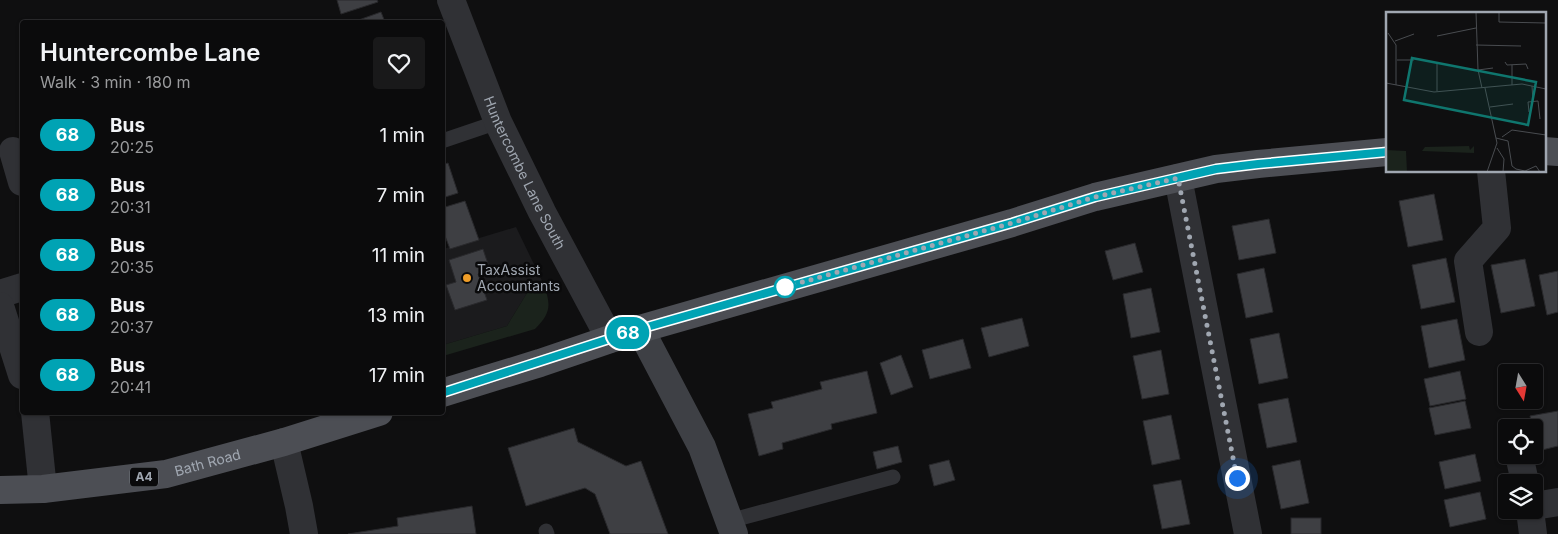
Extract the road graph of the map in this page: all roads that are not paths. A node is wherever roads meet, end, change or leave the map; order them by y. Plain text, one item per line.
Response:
1 (451, 0) edge
2 (498, 122) junction
3 (445, 139) edge
4 (13, 151) dead end
5 (1386, 152) edge
6 (1491, 172) edge
7 (20, 175) edge
8 (1178, 178) junction
9 (20, 288) edge
10 (0, 294) edge
11 (0, 306) edge
12 (640, 329) junction
13 (1479, 332) dead end
14 (610, 339) junction
15 (20, 368) edge
16 (445, 392) edge
17 (35, 415) edge
18 (370, 415) edge
19 (284, 442) junction
20 (893, 477) dead end
21 (43, 488) junction
22 (0, 490) edge
23 (1558, 502) edge
24 (1543, 504) edge
25 (1532, 519) edge
26 (732, 527) edge
27 (304, 534) edge
28 (1248, 534) edge
29 (1534, 534) edge

1 - 2 street, Huntercombe Lane South
2 - 3 lane
2 - 14 street, Huntercombe Lane South
4 - 7 street
5 - 8 main road
6 - 13 street
8 - 12 main road
8 - 28 street
9 - 10 street
11 - 15 street
12 - 14 main road
12 - 26 street
14 - 16 main road
17 - 21 street
18 - 19 main road, Bath Road / A4
19 - 21 main road, Bath Road / A4
19 - 27 street
20 - 26 lane
21 - 22 main road, Bath Road / A4
23 - 24 street
25 - 29 street

